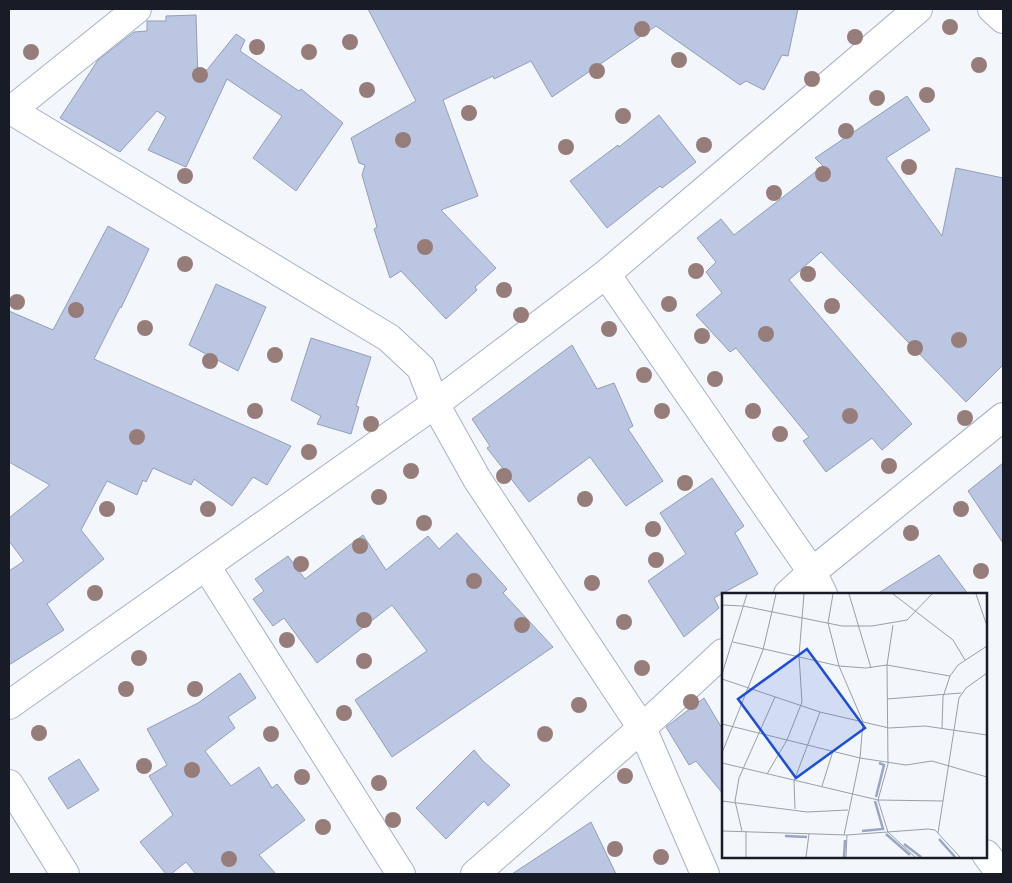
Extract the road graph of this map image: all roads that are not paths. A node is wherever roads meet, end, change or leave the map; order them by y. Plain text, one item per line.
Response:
1 (137, 9) edge
2 (918, 9) edge
3 (992, 9) edge
4 (1003, 19) edge
5 (9, 111) edge
6 (606, 274) junction
7 (434, 404) junction
8 (1003, 417) edge
9 (206, 566) junction
10 (818, 583) edge
11 (791, 593) edge
12 (722, 655) edge
13 (9, 705) edge
14 (642, 728) junction
15 (9, 784) edge
16 (987, 855) edge
17 (65, 874) edge
18 (401, 874) edge
19 (475, 874) edge
20 (705, 874) edge
21 (1000, 874) edge

1 - 5 street
2 - 6 street
3 - 4 street
5 - 7 street
6 - 7 street
6 - 10 street
7 - 9 street
7 - 14 street
8 - 10 street
9 - 13 street
9 - 18 street
10 - 11 street
12 - 14 street
14 - 19 street
14 - 20 street
15 - 17 street
16 - 21 street

